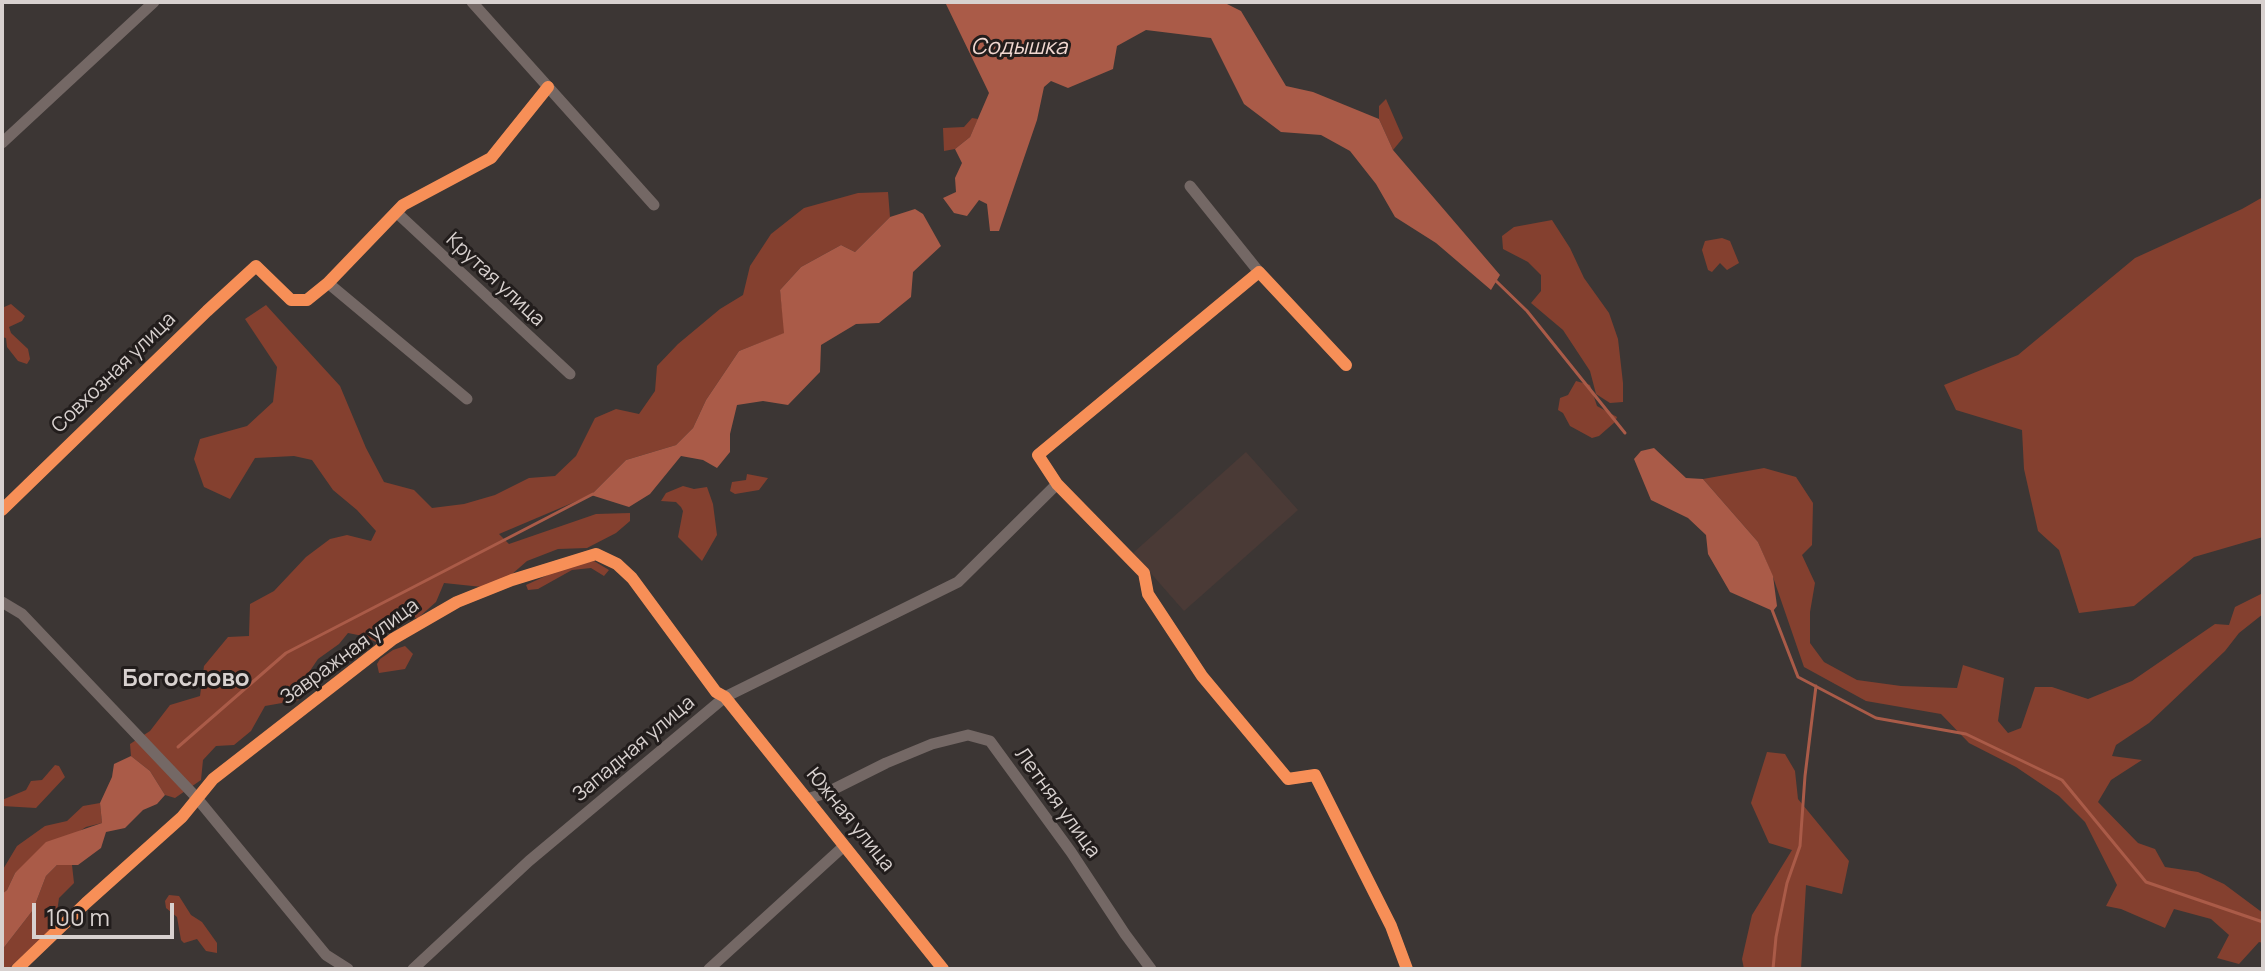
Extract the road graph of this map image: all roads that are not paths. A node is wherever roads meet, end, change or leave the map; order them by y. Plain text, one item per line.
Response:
1 (154, 2) edge
2 (472, 2) edge
3 (548, 87) junction
4 (2, 143) edge
5 (1190, 186) dead end
6 (654, 205) dead end
7 (396, 212) junction
8 (1259, 272) junction
9 (328, 283) junction
10 (1346, 365) dead end
11 (570, 374) dead end
12 (467, 399) dead end
13 (1057, 484) junction
14 (2, 510) edge
15 (2, 602) edge
16 (725, 697) junction
17 (196, 797) junction
18 (807, 799) junction
19 (844, 846) junction
20 (940, 968) edge
21 (17, 969) edge
22 (348, 969) edge
23 (413, 969) edge
24 (709, 969) edge
25 (1151, 969) edge
26 (1407, 969) edge

1 - 4 street
2 - 3 street
3 - 6 street
3 - 7 street
5 - 8 street
7 - 9 street
7 - 11 street, Крутая улица
8 - 10 street
8 - 13 street
9 - 12 street
9 - 14 street, Совхозная улица
13 - 16 street, Западная улица
13 - 26 street
15 - 17 street
16 - 17 street, Завражная улица
16 - 18 street, Южная улица
16 - 23 street, Западная улица
17 - 21 street, Завражная улица
17 - 22 street
18 - 19 street, Южная улица
18 - 25 street, Летняя улица
19 - 20 street, Южная улица
19 - 24 street

